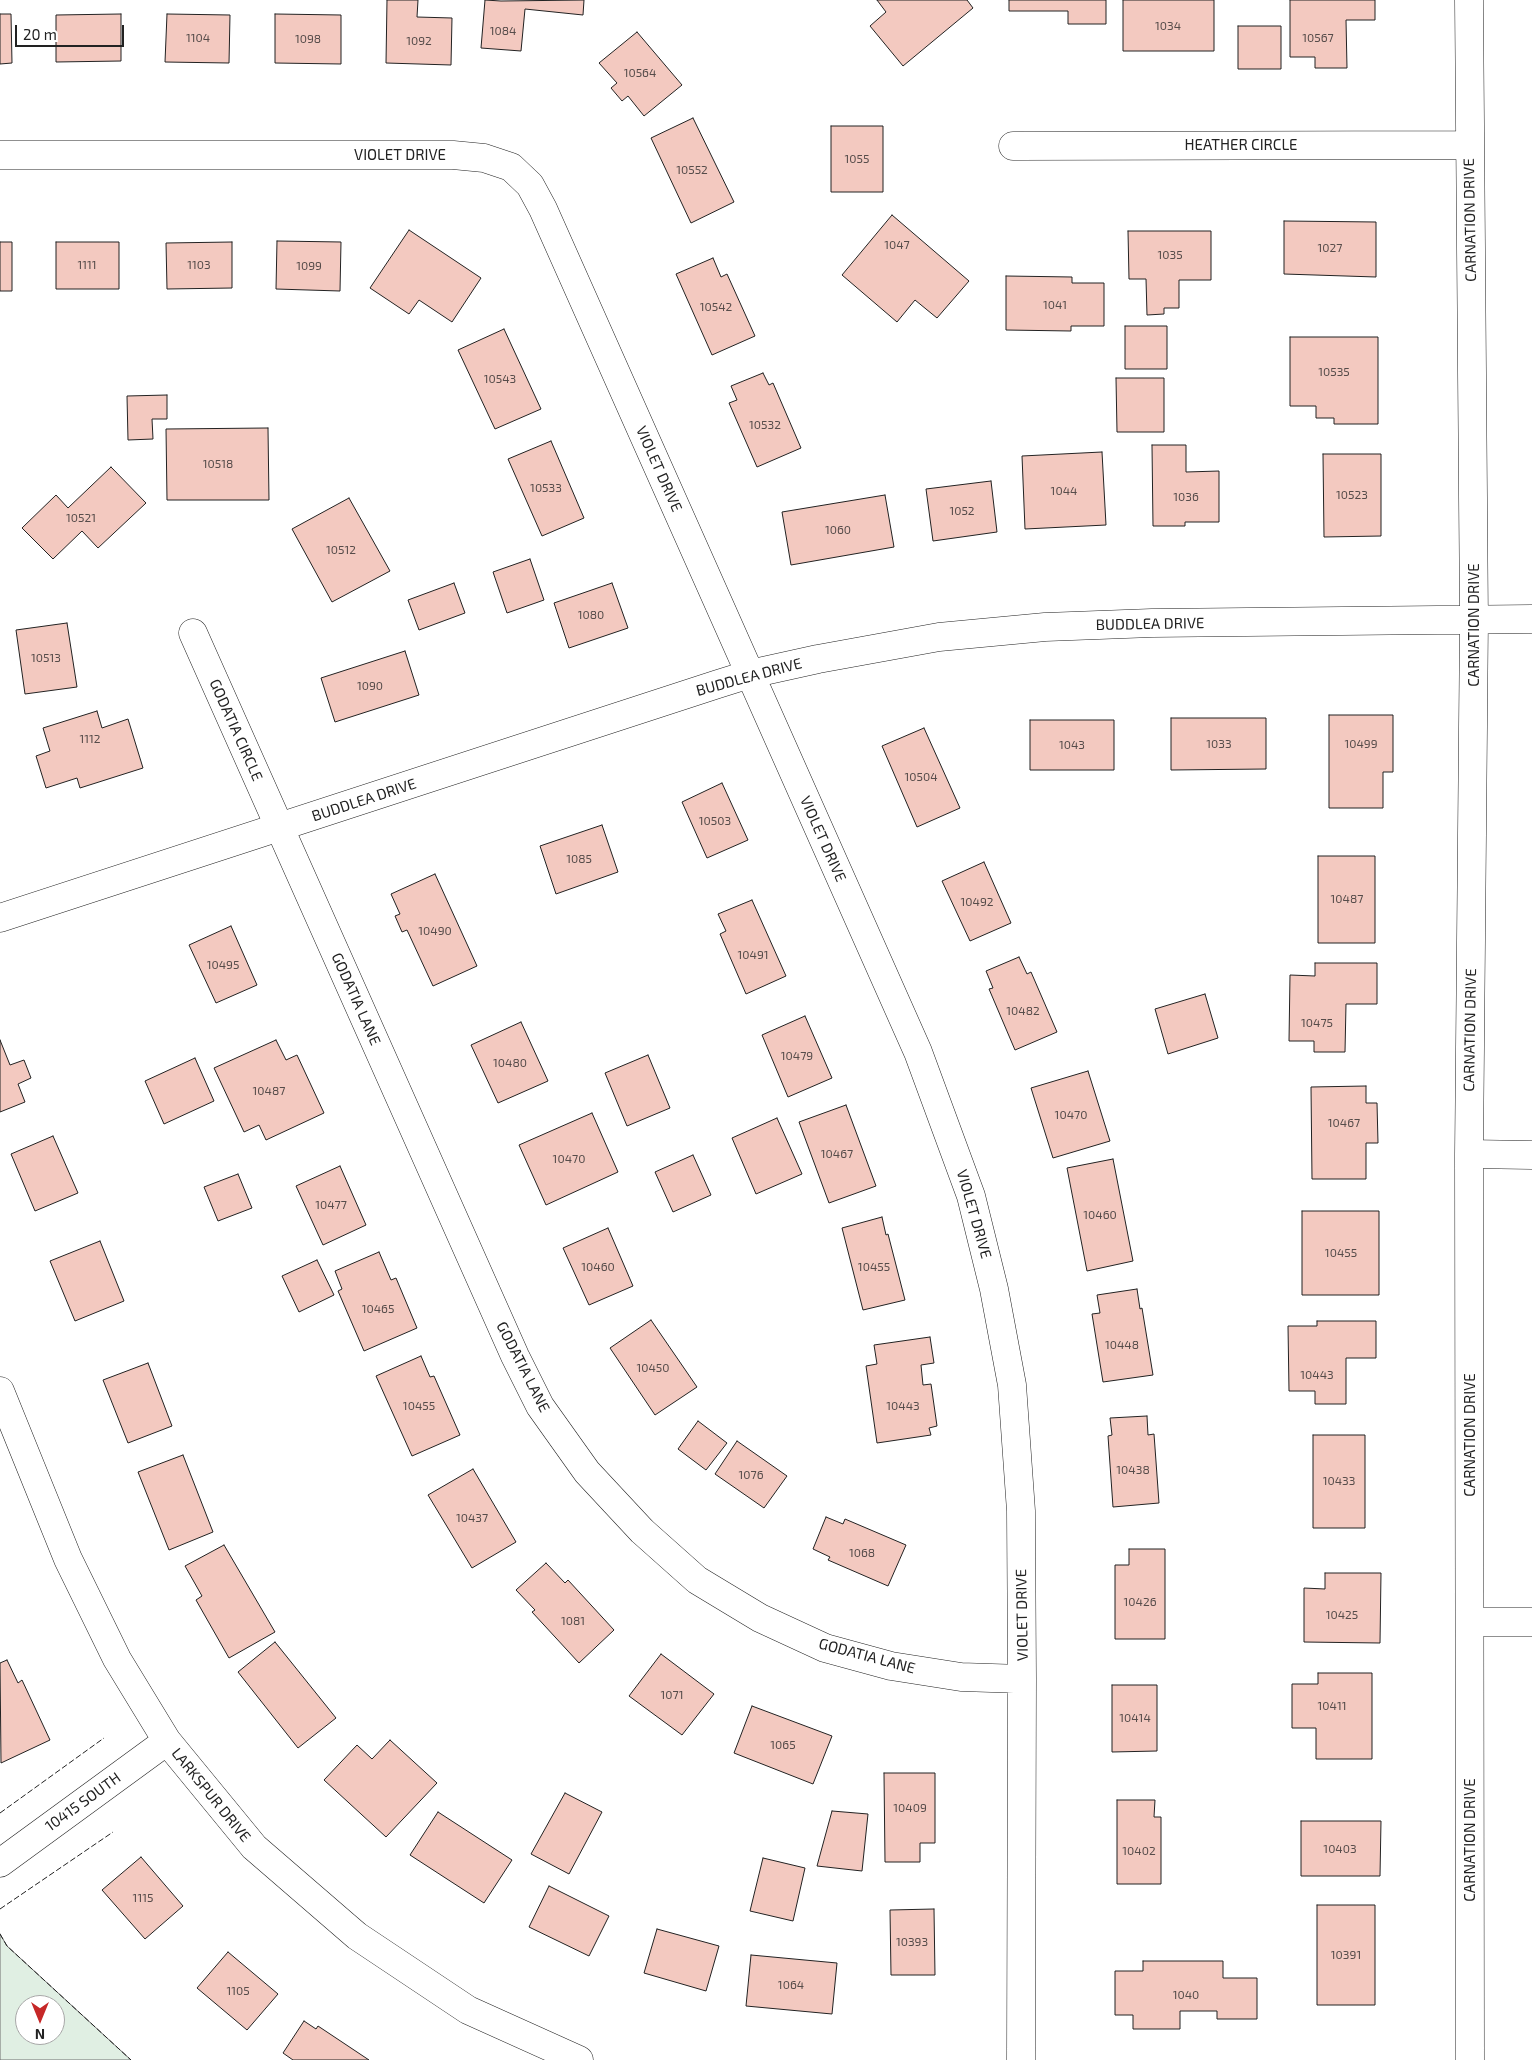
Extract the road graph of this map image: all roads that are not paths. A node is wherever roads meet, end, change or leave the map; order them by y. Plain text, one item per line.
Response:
1 (1469, 0) edge
2 (1469, 144) junction
3 (1013, 146) dead end
4 (0, 156) edge
5 (1532, 619) edge
6 (1474, 620) junction
7 (193, 633) dead end
8 (750, 674) junction
9 (280, 827) junction
10 (0, 918) edge
11 (1469, 1154) junction
12 (1532, 1155) edge
13 (0, 1391) edge
14 (1470, 1622) junction
15 (1532, 1622) edge
16 (1022, 1679) junction
17 (167, 1741) junction
18 (0, 1863) edge
19 (579, 2060) edge
20 (1022, 2060) edge
21 (1470, 2060) edge

1 - 2 street, CARNATION DRIVE
2 - 3 street, HEATHER CIRCLE
2 - 6 street, CARNATION DRIVE
4 - 8 street, VIOLET DRIVE
5 - 6 street, BUDDLEA DRIVE
6 - 8 street, BUDDLEA DRIVE
6 - 11 street, CARNATION DRIVE
7 - 9 street, GODATIA CIRCLE
8 - 9 street, BUDDLEA DRIVE
8 - 16 street, VIOLET DRIVE
9 - 10 street, BUDDLEA DRIVE
9 - 16 street, GODATIA LANE
11 - 12 street
11 - 14 street, CARNATION DRIVE
13 - 17 street, LARKSPUR DRIVE
14 - 15 street
14 - 21 street, CARNATION DRIVE
16 - 20 street, VIOLET DRIVE
17 - 18 street, 10415 SOUTH
17 - 19 street, LARKSPUR DRIVE

